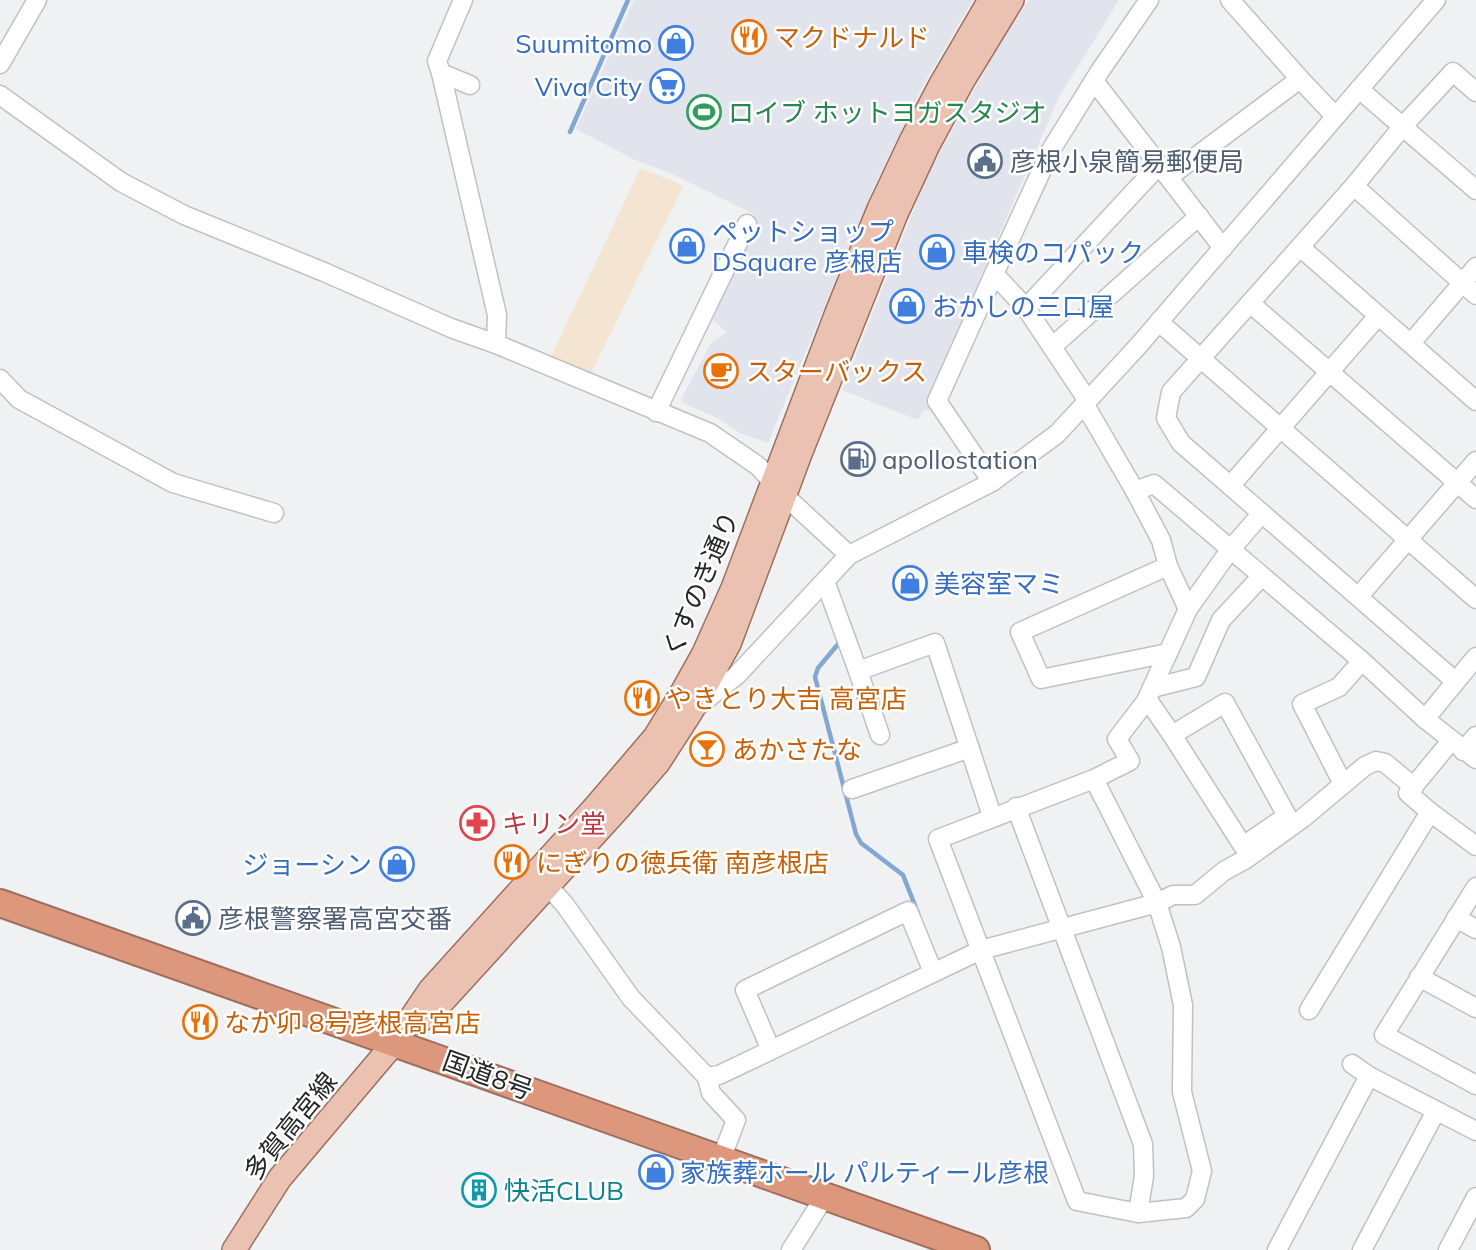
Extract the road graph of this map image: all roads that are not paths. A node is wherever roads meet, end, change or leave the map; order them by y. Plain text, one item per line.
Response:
1 (37, 0) edge
2 (463, 0) edge
3 (990, 0) edge
4 (1012, 0) edge
5 (1149, 0) edge
6 (1230, 0) edge
7 (1436, 0) edge
8 (0, 64) edge
9 (441, 73) junction
10 (1300, 79) junction
11 (1094, 81) junction
12 (470, 85) dead end
13 (1360, 89) junction
14 (1476, 92) edge
15 (0, 95) edge
16 (1335, 116) junction
17 (1403, 126) junction
18 (1165, 171) junction
19 (1354, 186) junction
20 (1476, 190) edge
21 (1199, 216) junction
22 (747, 224) dead end
23 (1300, 247) junction
24 (1223, 248) junction
25 (1476, 267) edge
26 (994, 274) junction
27 (1462, 283) junction
28 (1476, 295) edge
29 (1250, 303) junction
30 (1026, 308) junction
31 (1378, 316) junction
32 (1159, 322) junction
33 (1411, 343) junction
34 (496, 344) junction
35 (1053, 346) junction
36 (1200, 360) junction
37 (1329, 372) junction
38 (0, 379) edge
39 (1476, 401) edge
40 (1087, 403) junction
41 (656, 412) junction
42 (1279, 429) junction
43 (1476, 461) edge
44 (992, 482) junction
45 (1457, 483) junction
46 (1231, 485) junction
47 (779, 489) junction
48 (1135, 491) junction
49 (1476, 499) edge
50 (274, 513) dead end
51 (1262, 513) junction
52 (1408, 540) junction
53 (1230, 550) junction
54 (849, 555) junction
55 (1168, 566) junction
56 (1261, 577) junction
57 (825, 581) junction
58 (1359, 596) junction
59 (1476, 599) edge
60 (1188, 609) junction
61 (1168, 653) junction
62 (1476, 657) edge
63 (1362, 661) junction
64 (858, 671) junction
65 (1455, 681) junction
66 (1149, 695) junction
67 (691, 712) junction
68 (1425, 719) junction
69 (880, 735) dead end
70 (1172, 735) junction
71 (1476, 736) edge
72 (970, 748) junction
73 (1463, 750) edge
74 (1094, 779) junction
75 (1343, 784) junction
76 (1414, 787) junction
77 (852, 789) dead end
78 (1016, 807) junction
79 (1430, 812) junction
80 (992, 816) junction
81 (1476, 846) edge
82 (543, 880) junction
83 (1476, 887) edge
84 (1157, 903) junction
85 (4, 909) edge
86 (1456, 918) junction
87 (1062, 929) junction
88 (1476, 929) edge
89 (981, 950) junction
90 (933, 972) junction
91 (1419, 977) junction
92 (1476, 1008) edge
93 (1309, 1010) dead end
94 (395, 1042) junction
95 (771, 1049) junction
96 (1352, 1064) dead end
97 (1369, 1076) junction
98 (707, 1077) junction
99 (1476, 1085) edge
100 (1436, 1111) junction
101 (1476, 1130) edge
102 (721, 1159) junction
103 (825, 1196) junction
104 (1476, 1197) edge
105 (1138, 1213) junction
106 (234, 1250) edge
107 (790, 1250) edge
108 (975, 1250) edge
109 (1277, 1250) edge
110 (1362, 1250) edge
111 (1448, 1250) edge

1 - 8 street
2 - 9 street
3 - 47 main road, くすのき通り
4 - 47 main road, くすのき通り
5 - 11 street
6 - 10 street
7 - 13 street
9 - 12 street
9 - 34 street
10 - 16 street
10 - 18 street
11 - 18 street
11 - 26 street
13 - 16 street
13 - 17 street
14 - 17 street
15 - 34 street
16 - 24 street
17 - 19 street
17 - 20 street
18 - 21 street
18 - 30 street
19 - 23 street
19 - 27 street
21 - 24 street
21 - 35 street
22 - 41 street
23 - 29 street
23 - 31 street
24 - 32 street
25 - 27 street
26 - 30 street
26 - 44 street
27 - 28 street
27 - 33 street
29 - 36 street
29 - 37 street
30 - 35 street
31 - 33 street
31 - 37 street
32 - 36 street
32 - 40 street
33 - 39 street
34 - 41 street
35 - 40 street
36 - 42 street
36 - 46 street
37 - 42 street
37 - 45 street
38 - 50 street
40 - 44 street
40 - 48 street
41 - 47 street
42 - 46 street
42 - 52 street
43 - 45 street
44 - 54 street
45 - 49 street
45 - 52 street
46 - 51 street
47 - 54 street
47 - 67 main road, くすのき通り
47 - 82 main road, くすのき通り
48 - 53 street
48 - 55 street
51 - 53 street
51 - 58 street
52 - 58 street
52 - 59 street
53 - 56 street
53 - 60 street
54 - 57 street
55 - 60 street
55 - 61 street
56 - 63 street
56 - 66 street
57 - 64 street
57 - 67 street
58 - 65 street
60 - 61 street
61 - 66 street
62 - 65 street
63 - 68 street
63 - 75 street
64 - 69 street
64 - 72 street
65 - 68 street
66 - 70 street
66 - 74 street
67 - 82 main road, くすのき通り
68 - 73 street
70 - 70 street
71 - 73 street
72 - 77 street
72 - 80 street
73 - 76 street
74 - 78 street
74 - 84 street
75 - 76 street
75 - 84 street
76 - 79 street
78 - 80 street
78 - 87 street
79 - 81 street
79 - 93 street
80 - 89 street
82 - 94 main road, くすのき通り
82 - 98 street
83 - 86 street
84 - 87 street
84 - 105 street
85 - 94 highway, 国道8号
86 - 88 street
86 - 91 street
87 - 89 street
87 - 105 street
89 - 90 street
89 - 105 street
90 - 95 street
90 - 95 street
91 - 92 street
91 - 99 street
94 - 102 highway, 国道8号
94 - 106 main road, 多賀高宮線
95 - 98 street
96 - 97 street
97 - 100 street
97 - 109 street
98 - 102 street
100 - 101 street
100 - 110 street
102 - 103 highway, 国道8号
103 - 107 street
103 - 108 highway, 国道8号
104 - 111 street

